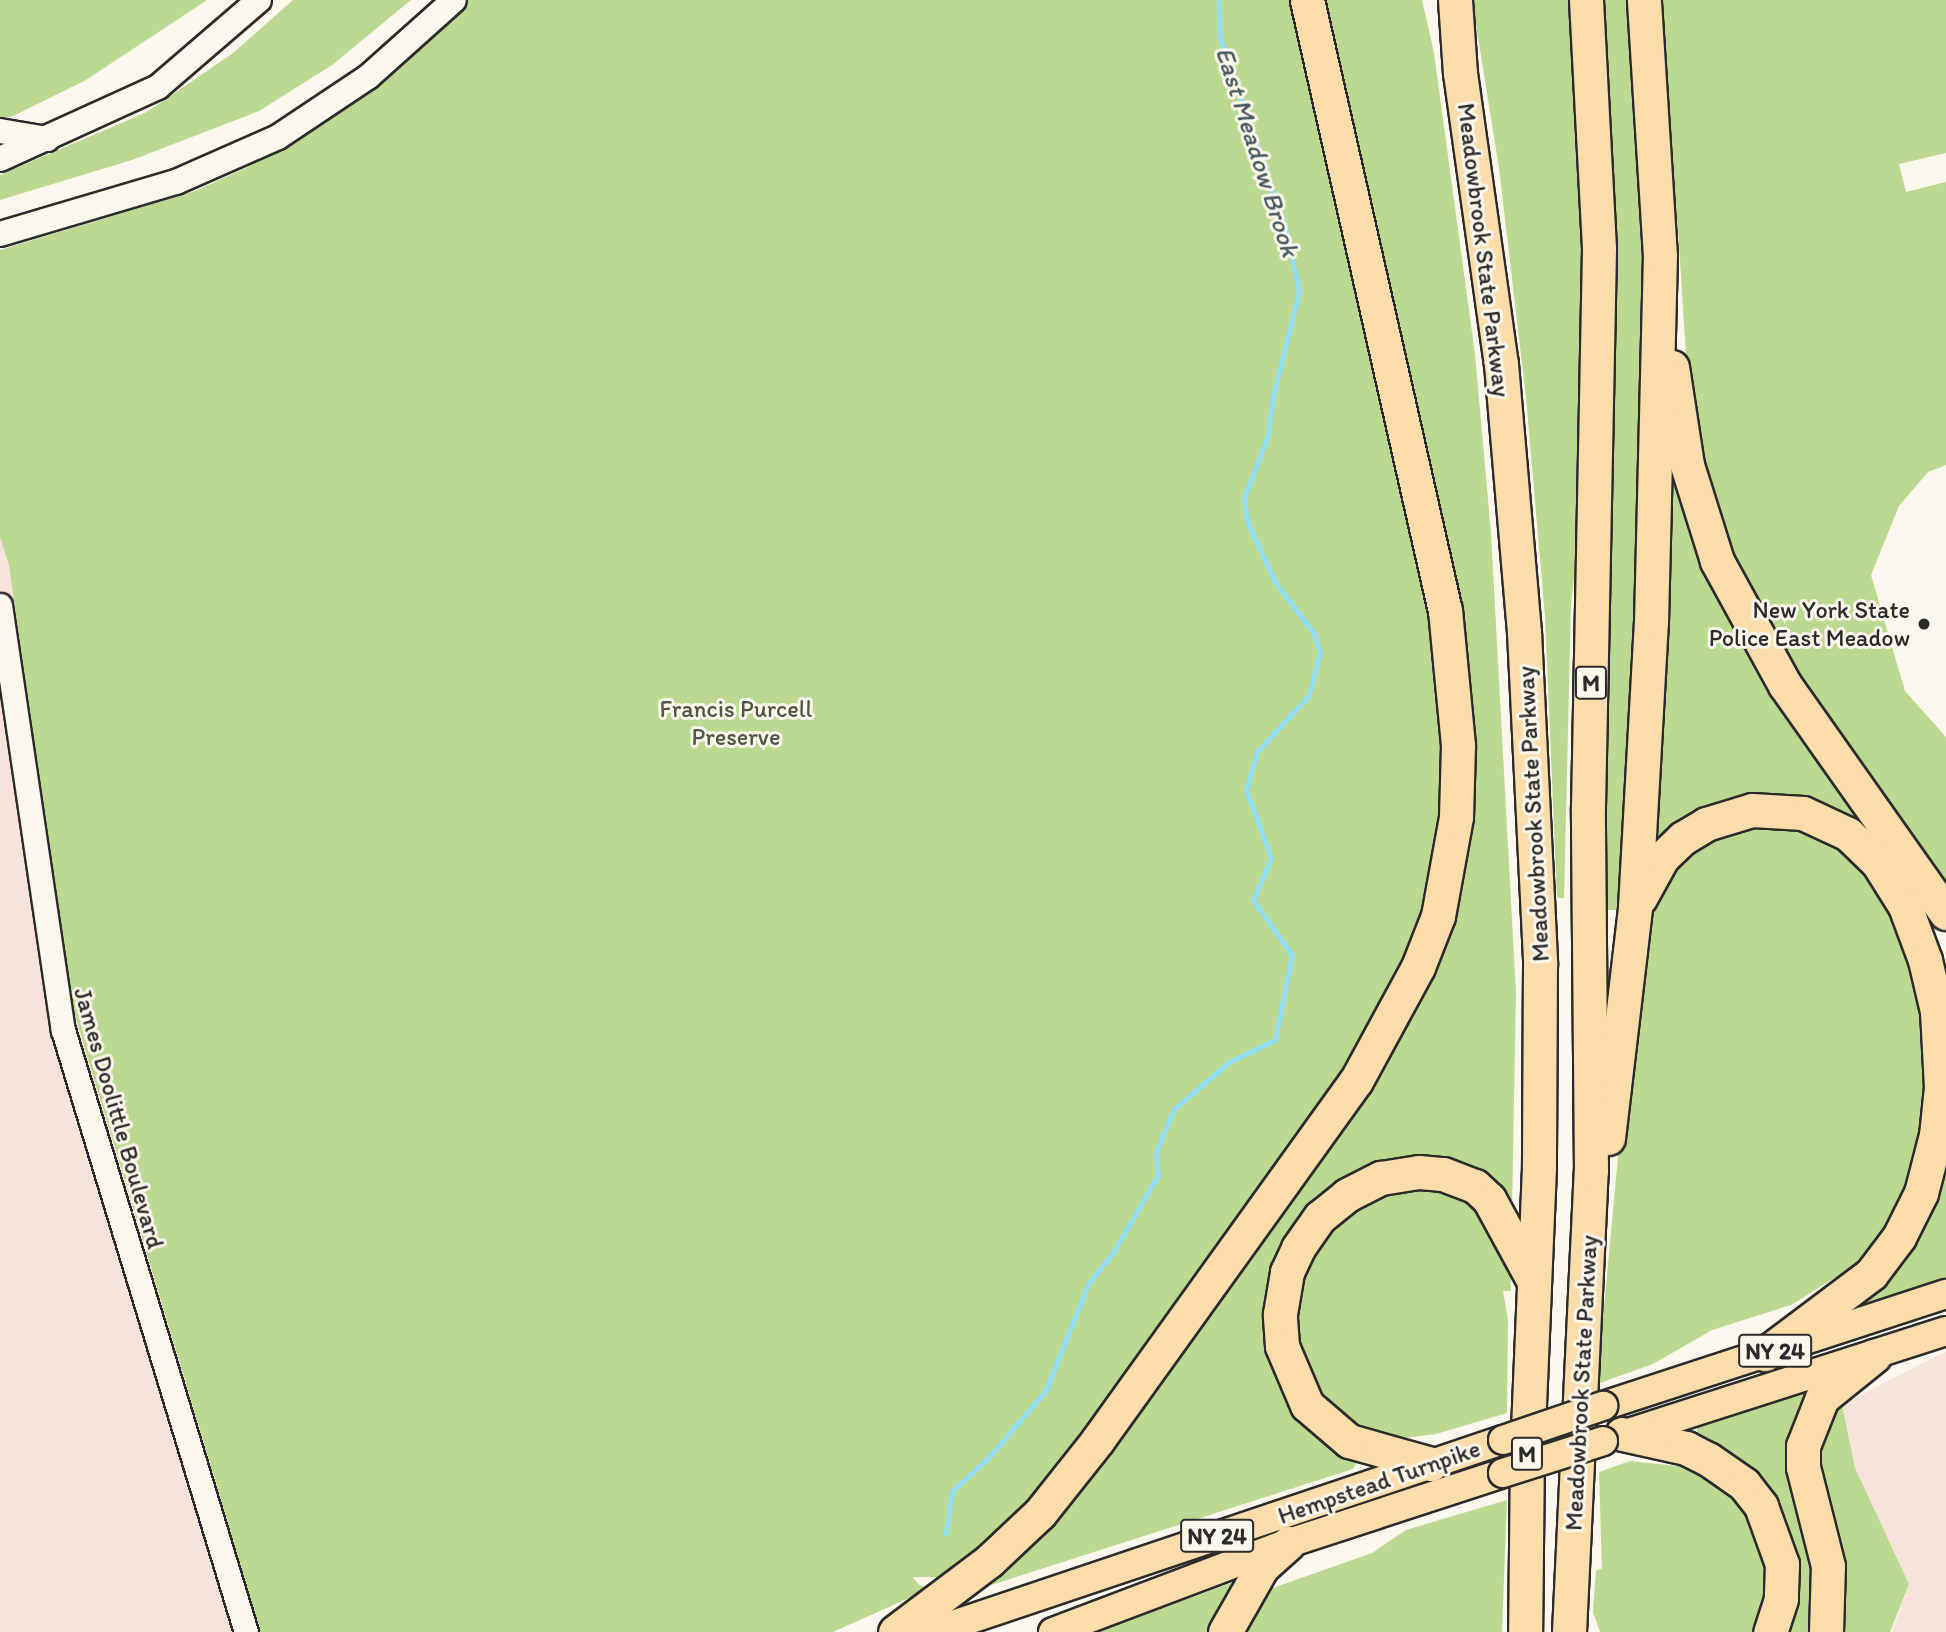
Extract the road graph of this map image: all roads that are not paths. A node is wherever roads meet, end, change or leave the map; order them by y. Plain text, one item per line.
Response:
1 (259, 0) edge
2 (1307, 0) edge
3 (1434, 0) edge
4 (1455, 0) edge
5 (1586, 0) edge
6 (1644, 0) edge
7 (449, 4) edge
8 (1468, 118) junction
9 (0, 131) edge
10 (48, 139) junction
11 (0, 159) edge
12 (46, 223) junction
13 (0, 234) edge
14 (0, 242) edge
15 (1660, 256) junction
16 (0, 605) edge
17 (1635, 906) junction
18 (1946, 913) edge
19 (1535, 1284) junction
20 (1946, 1294) edge
21 (1946, 1331) edge
22 (1765, 1354) junction
23 (1874, 1356) junction
24 (1581, 1367) junction
25 (1612, 1438) junction
26 (1431, 1464) junction
27 (1289, 1543) junction
28 (1575, 1625) edge
29 (1524, 1630) edge
30 (246, 1632) edge
31 (895, 1632) edge
32 (932, 1632) edge
33 (1053, 1632) edge
34 (1225, 1632) edge
35 (1770, 1632) edge
36 (1826, 1632) edge

1 - 10 main road
2 - 31 highway
3 - 8 highway
4 - 8 highway, Meadowbrook State Parkway / M
5 - 24 highway, Meadowbrook State Parkway / M
6 - 15 highway
7 - 12 main road
8 - 19 highway, Meadowbrook State Parkway / M
9 - 10 main road
10 - 11 main road
12 - 13 main road
12 - 14 street
15 - 17 highway
15 - 18 highway
16 - 30 street, James Doolittle Boulevard
17 - 22 highway
17 - 24 highway
19 - 26 highway
19 - 29 highway, Meadowbrook State Parkway / M
20 - 22 main road, Hempstead Turnpike / NY 24
21 - 23 main road, Hempstead Turnpike / NY 24
22 - 26 main road, Hempstead Turnpike / NY 24, bridge
23 - 25 main road, Hempstead Turnpike / NY 24
23 - 36 highway
24 - 28 highway, Meadowbrook State Parkway / M
25 - 27 main road, Hempstead Turnpike / NY 24, bridge
25 - 35 highway
26 - 32 main road, Hempstead Turnpike / NY 24
27 - 33 main road, Hempstead Turnpike / NY 24
27 - 34 highway

